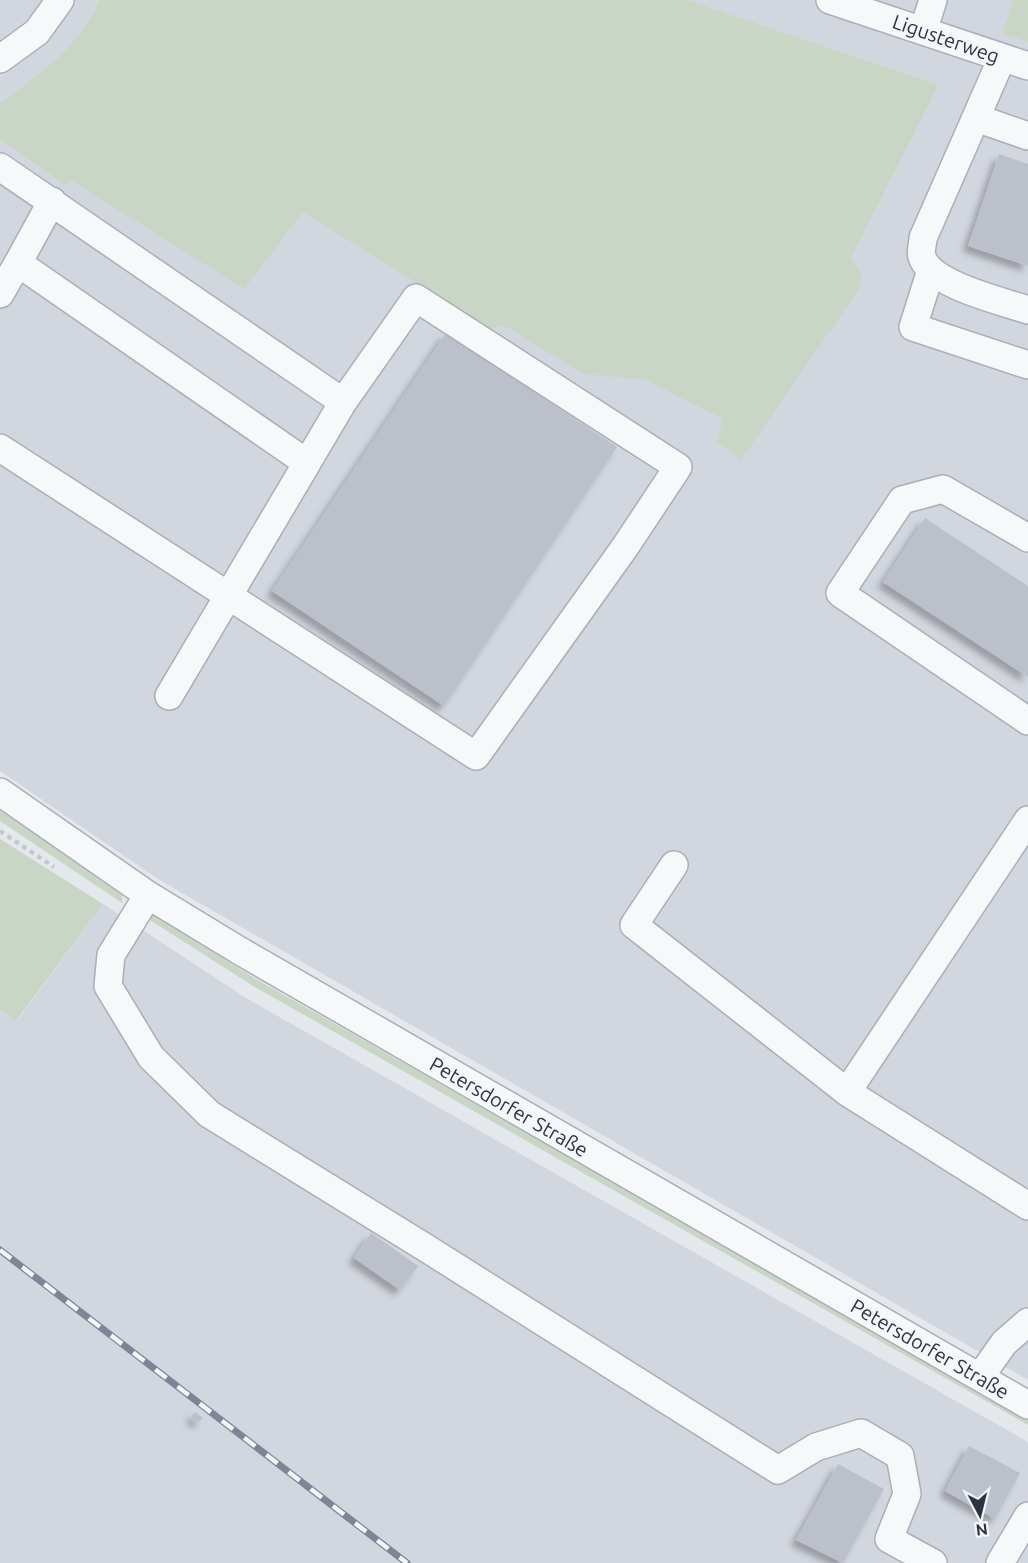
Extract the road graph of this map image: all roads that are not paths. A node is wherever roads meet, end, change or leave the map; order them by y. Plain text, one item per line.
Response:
1 (60, 0) edge
2 (830, 0) edge
3 (933, 0) edge
4 (923, 31) junction
5 (1002, 58) junction
6 (0, 59) edge
7 (1028, 66) edge
8 (976, 118) junction
9 (1028, 136) edge
10 (0, 167) edge
11 (52, 201) junction
12 (18, 263) junction
13 (931, 270) junction
14 (0, 294) edge
15 (1028, 310) edge
16 (1028, 365) edge
17 (343, 402) junction
18 (0, 448) edge
19 (307, 463) junction
20 (1028, 538) edge
21 (229, 595) junction
22 (169, 696) dead end
23 (1028, 720) edge
24 (0, 792) edge
25 (1028, 820) edge
26 (674, 865) dead end
27 (148, 895) junction
28 (847, 1092) junction
29 (1028, 1206) edge
30 (1028, 1322) edge
31 (980, 1377) junction
32 (1028, 1405) edge
33 (1028, 1516) edge
34 (933, 1563) edge
35 (1000, 1563) edge

1 - 6 street
2 - 4 street, Ligusterweg
3 - 4 street
4 - 5 street, Ligusterweg
5 - 7 street, Ligusterweg
5 - 8 street
8 - 9 street
8 - 13 street
10 - 11 street
11 - 12 street
11 - 17 street
12 - 14 street
12 - 19 street
13 - 15 street
13 - 16 street
17 - 19 street
17 - 21 street
18 - 21 street
19 - 21 street
20 - 23 street
21 - 22 street
24 - 27 street, Petersdorfer Straße
25 - 28 street
26 - 28 street
27 - 31 street, Petersdorfer Straße
27 - 34 street
28 - 29 street
30 - 31 street
31 - 32 street, Petersdorfer Straße
33 - 35 street

